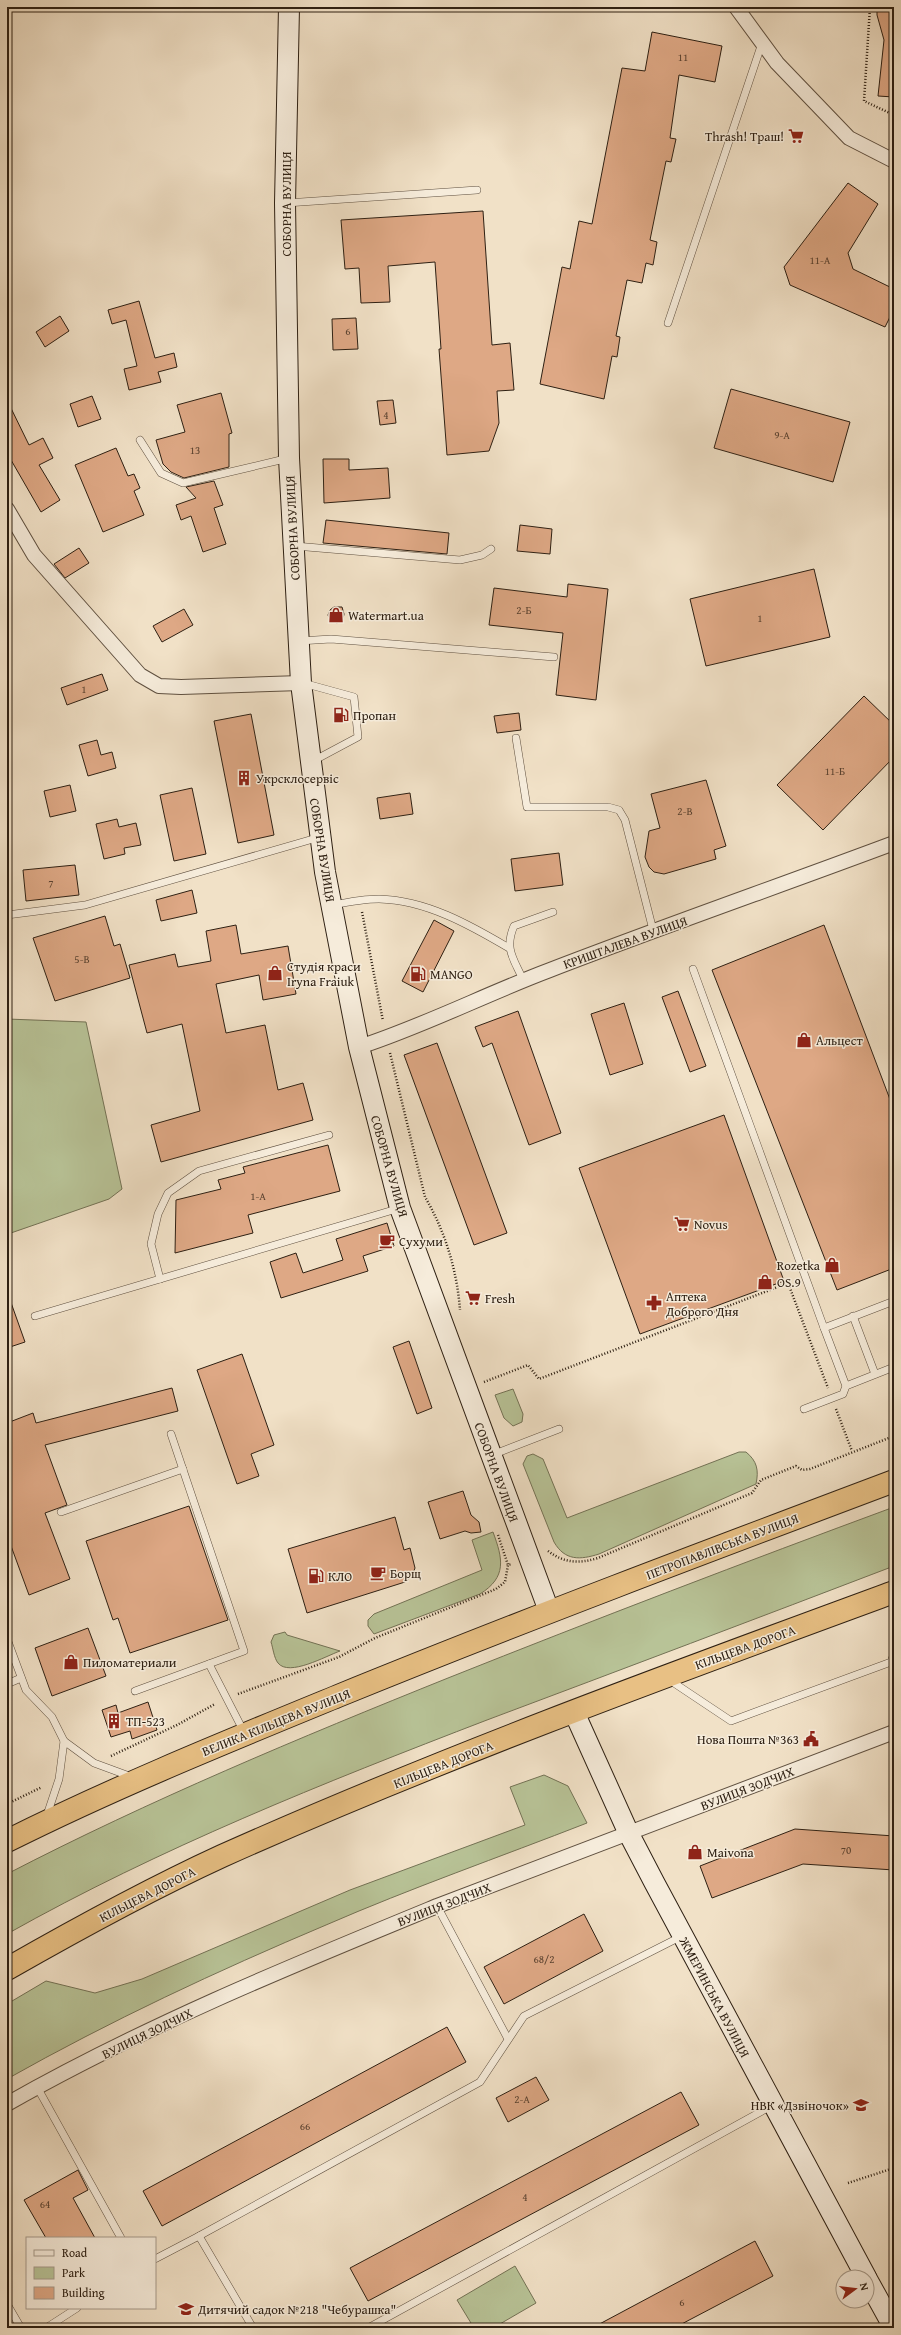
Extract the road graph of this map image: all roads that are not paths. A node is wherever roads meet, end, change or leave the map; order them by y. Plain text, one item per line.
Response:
1 (289, 7) edge
2 (736, 7) edge
3 (762, 43) junction
4 (894, 161) edge
5 (477, 190) dead end
6 (285, 203) junction
7 (668, 323) dead end
8 (140, 440) dead end
9 (289, 458) junction
10 (7, 508) edge
11 (293, 546) junction
12 (491, 548) dead end
13 (297, 641) junction
14 (554, 657) dead end
15 (301, 683) junction
16 (516, 738) dead end
17 (310, 762) junction
18 (320, 837) junction
19 (893, 846) edge
20 (331, 905) junction
21 (553, 912) dead end
22 (7, 915) edge
23 (653, 930) junction
24 (509, 948) junction
25 (693, 970) dead end
26 (523, 980) junction
27 (359, 1047) junction
28 (329, 1135) dead end
29 (400, 1208) junction
30 (160, 1279) junction
31 (893, 1304) edge
32 (35, 1316) dead end
33 (853, 1316) junction
34 (824, 1328) junction
35 (894, 1367) edge
36 (875, 1374) junction
37 (846, 1386) junction
38 (804, 1409) dead end
39 (559, 1429) dead end
40 (171, 1434) dead end
41 (492, 1455) junction
42 (183, 1469) junction
43 (894, 1481) edge
44 (61, 1512) dead end
45 (894, 1592) edge
46 (549, 1611) junction
47 (7, 1639) edge
48 (894, 1654) edge
49 (209, 1664) junction
50 (665, 1677) junction
51 (21, 1678) junction
52 (7, 1684) edge
53 (135, 1691) dead end
54 (574, 1712) junction
55 (894, 1732) edge
56 (245, 1734) junction
57 (64, 1741) junction
58 (140, 1779) junction
59 (44, 1823) junction
60 (629, 1834) junction
61 (7, 1841) edge
62 (437, 1906) junction
63 (682, 1936) junction
64 (7, 1969) edge
65 (508, 2039) junction
66 (37, 2087) junction
67 (7, 2104) edge
68 (773, 2105) junction
69 (199, 2236) junction
70 (120, 2237) edge
71 (156, 2258) edge
72 (861, 2269) edge
73 (875, 2294) edge
74 (7, 2304) edge
75 (75, 2309) edge
76 (21, 2328) edge
77 (46, 2328) edge
78 (253, 2328) edge
79 (368, 2328) edge
80 (894, 2328) edge

1 - 6 main road, СОБОРНА ВУЛИЦЯ
2 - 3 street
3 - 4 street
3 - 7 lane
5 - 6 lane
6 - 9 main road, СОБОРНА ВУЛИЦЯ
8 - 9 lane
9 - 11 main road, СОБОРНА ВУЛИЦЯ
10 - 15 street
11 - 12 lane
11 - 13 main road, СОБОРНА ВУЛИЦЯ
13 - 14 lane
13 - 15 main road, СОБОРНА ВУЛИЦЯ
15 - 17 main road, СОБОРНА ВУЛИЦЯ
15 - 17 lane
16 - 23 lane
17 - 18 main road, СОБОРНА ВУЛИЦЯ
18 - 20 main road, СОБОРНА ВУЛИЦЯ
18 - 22 lane
19 - 23 street, КРИШТАЛЕВА ВУЛИЦЯ
20 - 24 lane
20 - 27 main road, СОБОРНА ВУЛИЦЯ
21 - 24 lane
23 - 26 street, КРИШТАЛЕВА ВУЛИЦЯ
24 - 26 lane
25 - 34 lane
26 - 27 street, КРИШТАЛЕВА ВУЛИЦЯ
27 - 29 main road, СОБОРНА ВУЛИЦЯ
28 - 30 lane
29 - 30 lane
29 - 41 main road, СОБОРНА ВУЛИЦЯ
30 - 32 lane
31 - 33 lane
33 - 34 lane
33 - 36 lane
34 - 37 lane
35 - 36 lane
36 - 37 lane
37 - 38 lane
39 - 41 lane
40 - 42 lane
41 - 46 main road, СОБОРНА ВУЛИЦЯ
42 - 44 lane
42 - 49 lane
43 - 46 highway, ПЕТРОПАВЛІВСЬКА ВУЛИЦЯ
45 - 50 highway, КІЛЬЦЕВА ДОРОГА
46 - 56 highway, ВЕЛИКА КІЛЬЦЕВА ВУЛИЦЯ
47 - 51 lane
48 - 50 lane
49 - 53 lane
49 - 56 lane
50 - 54 highway, КІЛЬЦЕВА ДОРОГА
51 - 52 lane
51 - 57 lane
54 - 60 main road, ЖМЕРИНСЬКА ВУЛИЦЯ
54 - 64 highway, КІЛЬЦЕВА ДОРОГА
55 - 60 street, ВУЛИЦЯ ЗОДЧИХ
56 - 58 highway, ВЕЛИКА КІЛЬЦЕВА ВУЛИЦЯ
57 - 58 lane
57 - 59 lane
58 - 59 highway, ВЕЛИКА КІЛЬЦЕВА ВУЛИЦЯ
59 - 61 highway, ВЕЛИКА КІЛЬЦЕВА ВУЛИЦЯ
60 - 62 street, ВУЛИЦЯ ЗОДЧИХ
60 - 63 main road, ЖМЕРИНСЬКА ВУЛИЦЯ
62 - 65 lane
62 - 66 street, ВУЛИЦЯ ЗОДЧИХ
63 - 65 lane
63 - 68 main road, ЖМЕРИНСЬКА ВУЛИЦЯ
65 - 69 lane
66 - 67 street, ВУЛИЦЯ ЗОДЧИХ
66 - 70 lane
68 - 72 main road, ЖМЕРИНСЬКА ВУЛИЦЯ
68 - 79 lane
69 - 71 lane
69 - 78 lane
73 - 80 main road, ЖМЕРИНСЬКА ВУЛИЦЯ
74 - 76 lane
75 - 77 lane

